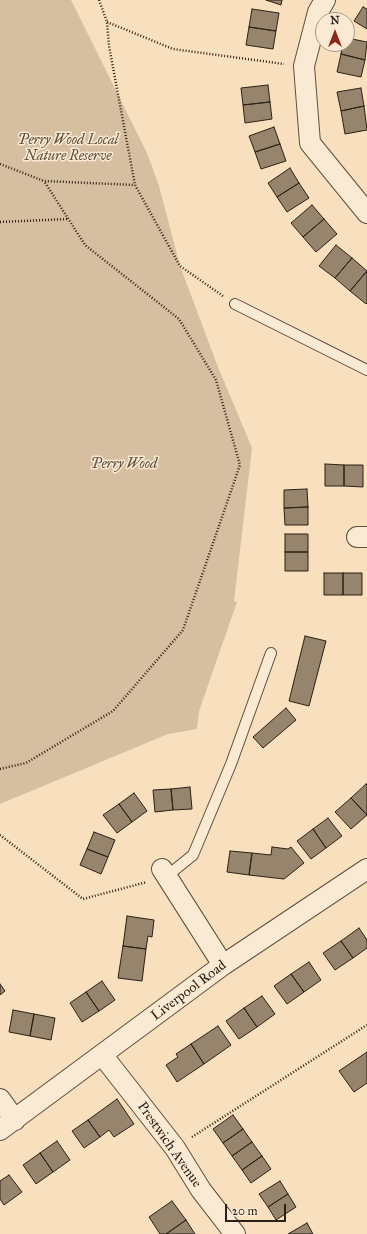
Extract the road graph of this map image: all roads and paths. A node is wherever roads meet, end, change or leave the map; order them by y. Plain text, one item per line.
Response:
1 (99, 0) edge
2 (325, 0) edge
3 (107, 22) junction
4 (304, 66) junction
5 (0, 164) edge
6 (44, 181) junction
7 (135, 185) junction
8 (367, 213) edge
9 (68, 219) junction
10 (0, 222) edge
11 (235, 304) joint
12 (367, 370) edge
13 (271, 653) dead end
14 (0, 769) edge
15 (0, 835) edge
16 (367, 869) edge
17 (164, 872) junction
18 (223, 965) junction
19 (367, 1025) edge
20 (103, 1056) junction
21 (0, 1099) edge
22 (7, 1125) edge
23 (175, 1148) junction
24 (235, 1234) edge

1 - 3 path
2 - 4 street
3 - 4 path
3 - 7 path
4 - 8 street
5 - 6 path
6 - 7 path
6 - 9 path
7 - 11 path
9 - 10 path
9 - 14 path
11 - 12 lane
13 - 17 lane
15 - 17 path
16 - 18 street, Liverpool Road
17 - 18 street
18 - 20 street, Liverpool Road
19 - 23 path
20 - 22 street, Liverpool Road
20 - 23 street, Prestwich Avenue
21 - 22 street, Liverpool Road
23 - 24 street, Prestwich Avenue

